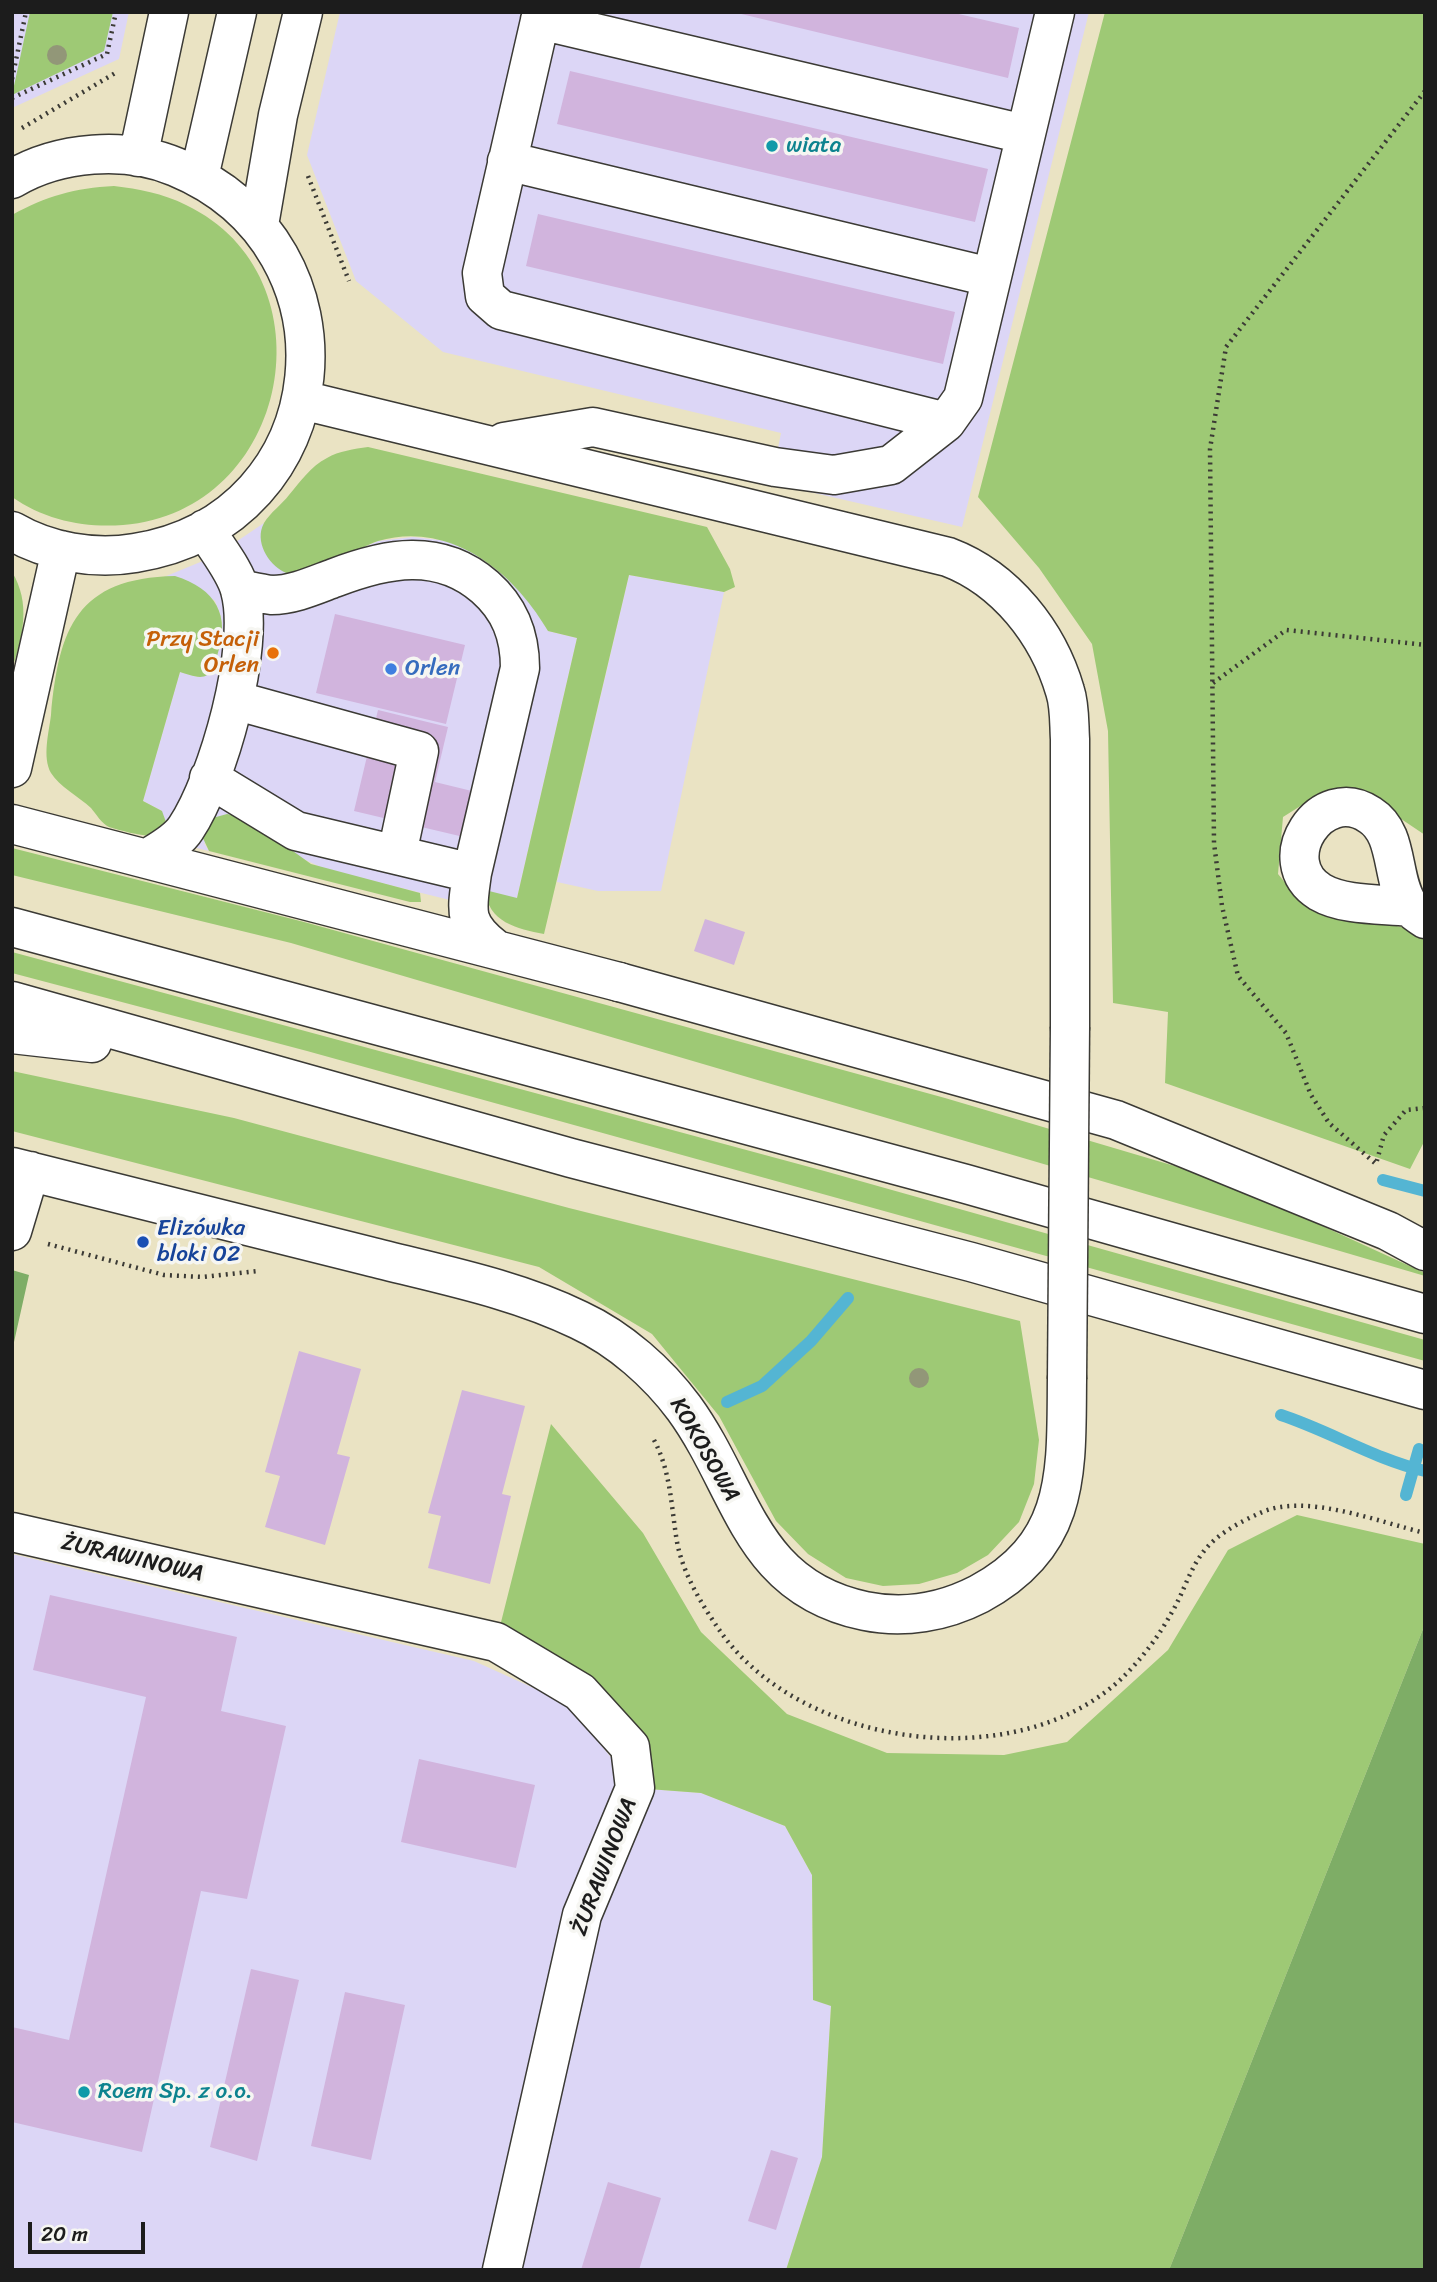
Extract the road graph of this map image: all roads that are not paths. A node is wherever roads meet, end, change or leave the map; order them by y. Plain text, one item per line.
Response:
1 (169, 12) edge
2 (237, 12) edge
3 (303, 12) edge
4 (1055, 12) edge
5 (541, 16) edge
6 (1024, 134) junction
7 (138, 157) junction
8 (508, 161) junction
9 (199, 177) junction
10 (12, 179) edge
11 (259, 225) junction
12 (990, 276) junction
13 (302, 400) junction
14 (946, 422) junction
15 (488, 445) junction
16 (205, 529) junction
17 (12, 531) edge
18 (61, 550) junction
19 (240, 589) junction
20 (234, 700) junction
21 (12, 768) edge
22 (209, 778) junction
23 (12, 824) edge
24 (397, 855) junction
25 (148, 858) junction
26 (472, 873) junction
27 (12, 927) edge
28 (494, 948) junction
29 (12, 1001) edge
30 (12, 1034) edge
31 (216, 1058) junction
32 (21, 1169) edge
33 (12, 1231) edge
34 (1425, 1251) edge
35 (1425, 1314) edge
36 (1425, 1390) edge
37 (12, 1532) edge
38 (502, 2270) edge

1 - 7 street
2 - 9 street
3 - 11 street
4 - 6 street
5 - 6 street
5 - 8 street
6 - 12 street
7 - 9 street
7 - 10 street
8 - 12 street
8 - 14 street
9 - 11 street
11 - 13 street
12 - 14 street
13 - 15 street, KOKOSOWA
13 - 16 street
14 - 15 street
15 - 32 street, KOKOSOWA, bridge
16 - 18 street
16 - 19 street
17 - 18 street
18 - 21 street
19 - 20 street
19 - 26 street
20 - 22 street
20 - 24 street
22 - 24 street
22 - 25 street
23 - 25 street
24 - 26 street
25 - 28 street
26 - 28 street
27 - 35 street
28 - 34 street
29 - 31 street
30 - 31 street
31 - 36 street
32 - 33 street
37 - 38 street, ŻURAWINOWA

